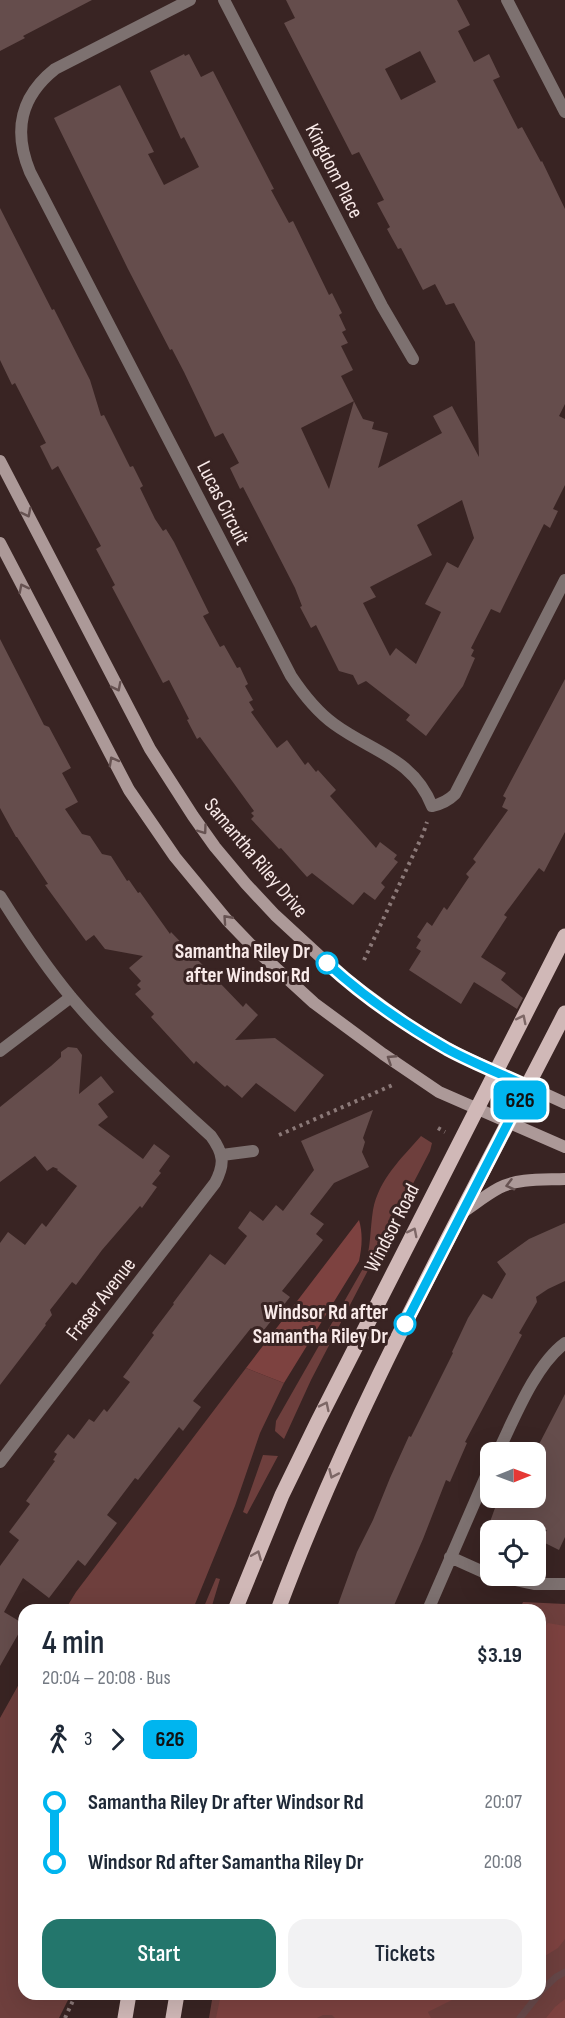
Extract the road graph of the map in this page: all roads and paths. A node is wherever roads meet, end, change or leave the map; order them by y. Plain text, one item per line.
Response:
1 (190, 0) edge
2 (224, 0) edge
3 (507, 0) edge
4 (565, 112) edge
5 (412, 359) dead end
6 (0, 461) edge
7 (0, 543) edge
8 (565, 580) edge
9 (432, 806) junction
10 (0, 896) edge
11 (565, 936) edge
12 (363, 960) dead end
13 (71, 997) junction
14 (565, 1012) edge
15 (0, 1051) edge
16 (495, 1072) junction
17 (395, 1084) dead end
18 (527, 1086) junction
19 (565, 1103) edge
20 (477, 1108) junction
21 (509, 1123) junction
22 (279, 1135) dead end
23 (565, 1147) edge
24 (253, 1151) dead end
25 (222, 1155) junction
26 (565, 1179) edge
27 (463, 1212) junction
28 (565, 1343) edge
29 (503, 1442) edge
30 (0, 1462) edge
31 (480, 1490) edge
32 (450, 1557) junction
33 (480, 1570) edge
34 (546, 1583) edge
35 (565, 1584) edge
36 (237, 1604) edge
37 (280, 1604) edge
38 (430, 1604) edge
39 (73, 2000) edge
40 (128, 2000) edge
41 (176, 2000) edge
42 (65, 2018) edge
43 (125, 2018) edge
44 (173, 2018) edge

1 - 9 street, Lucas Circuit
2 - 5 street, Kingdom Place
3 - 4 street
6 -> 16 main road, Samantha Riley Drive
20 -> 7 main road
8 - 9 street
9 - 12 path
10 - 13 street
16 -> 11 main road, Windsor Road
13 - 15 street
13 - 25 street
14 - 18 main road
16 - 18 main road, Samantha Riley Drive
16 - 20 main road, Windsor Road
17 - 22 path
18 - 19 main road, Samantha Riley Drive
18 - 21 main road
20 - 21 main road
36 -> 20 main road, Windsor Road
21 - 23 main road
21 - 27 main road
24 - 25 street
25 - 30 street, Fraser Avenue
26 -> 27 main road
27 -> 37 main road
28 - 29 street
31 - 32 street
32 - 33 street
32 - 38 street
34 - 35 street
39 - 42 path
40 - 43 main road
41 - 44 main road

